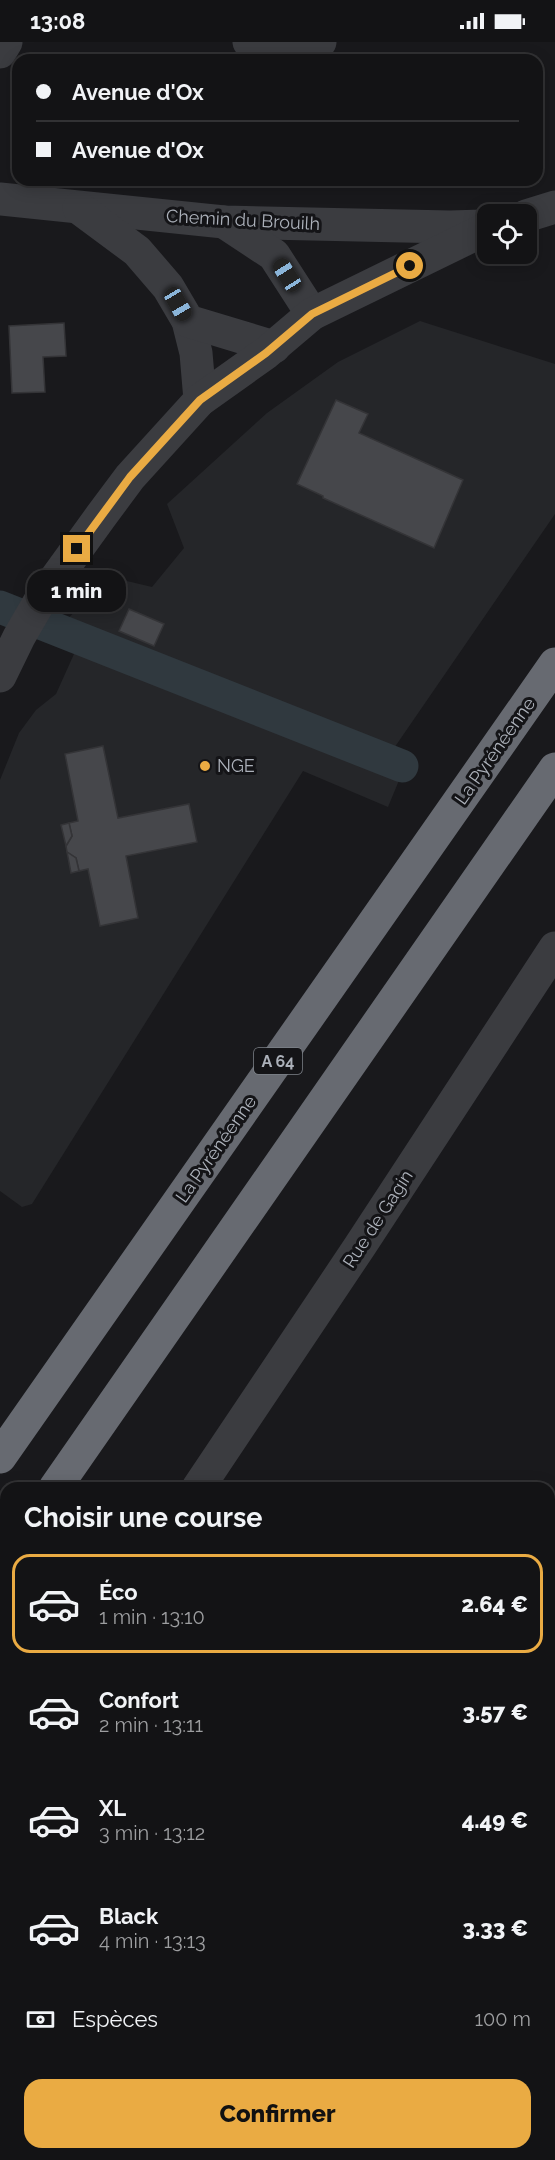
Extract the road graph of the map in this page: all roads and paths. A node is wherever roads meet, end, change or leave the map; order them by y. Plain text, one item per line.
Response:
1 (6, 42) edge
2 (249, 42) edge
3 (320, 42) edge
4 (0, 52) edge
5 (0, 199) edge
6 (555, 207) edge
7 (79, 208) junction
8 (537, 213) edge
9 (224, 222) junction
10 (477, 227) edge
11 (477, 232) edge
12 (312, 314) junction
13 (188, 321) junction
14 (274, 347) junction
15 (200, 400) junction
16 (555, 664) edge
17 (0, 676) edge
18 (555, 769) edge
19 (555, 948) edge
20 (0, 1457) edge
21 (59, 1482) edge
22 (202, 1482) edge

1 - 4 street
2 - 3 street
5 - 7 street, Chemin du Brouilh
6 - 8 street
7 - 9 street, Chemin du Brouilh
7 - 13 street
9 - 10 street, Chemin du Brouilh
9 - 12 street
11 - 12 street
12 - 14 street
13 - 14 street
13 - 15 street
14 - 15 street
15 - 17 street
16 - 20 highway, La Pyrénéenne / A 64
18 - 21 highway
19 - 22 street, Rue de Gagin

